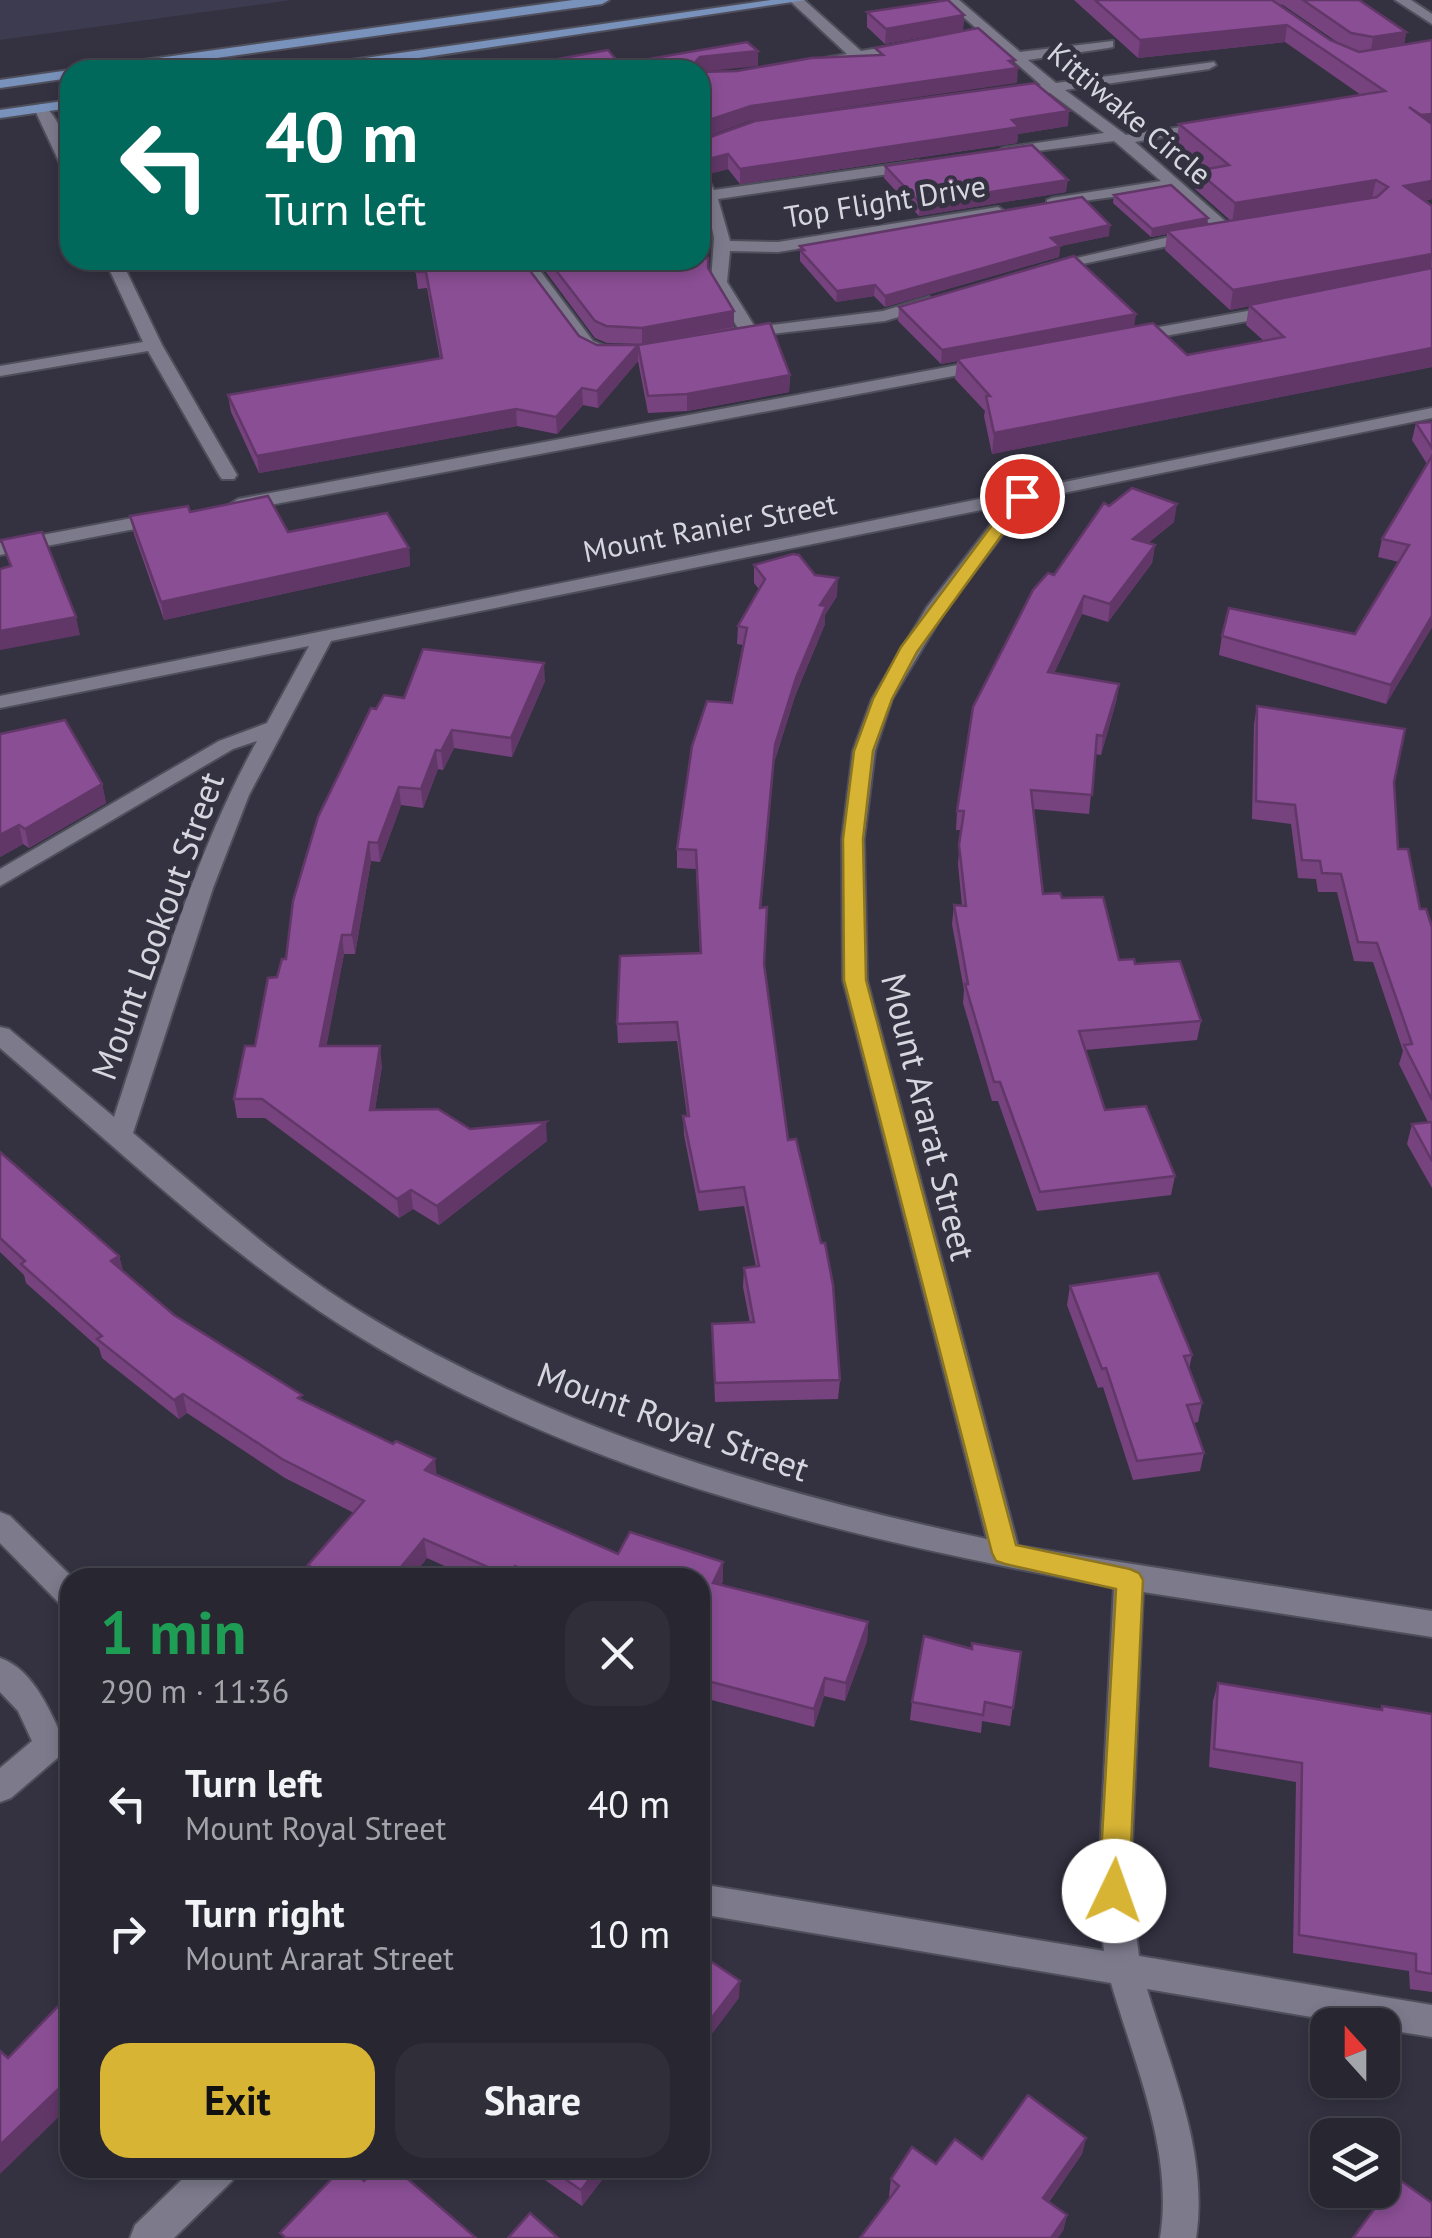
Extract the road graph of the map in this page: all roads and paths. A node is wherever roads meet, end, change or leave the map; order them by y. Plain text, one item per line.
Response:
1 (602, 0) edge
2 (798, 0) edge
3 (952, 0) edge
4 (1402, 0) edge
5 (1432, 20) edge
6 (385, 30) junction
7 (988, 33) junction
8 (969, 36) edge
9 (932, 43) edge
10 (1108, 44) edge
11 (404, 56) junction
12 (858, 56) junction
13 (1017, 57) junction
14 (172, 60) edge
15 (387, 60) edge
16 (1209, 65) dead end
17 (806, 66) edge
18 (60, 75) edge
19 (0, 84) edge
20 (1053, 88) junction
21 (996, 96) edge
22 (60, 105) edge
23 (41, 108) junction
24 (0, 114) edge
25 (1221, 124) edge
26 (1120, 138) junction
27 (60, 147) edge
28 (979, 157) edge
29 (940, 163) edge
30 (1171, 184) junction
31 (710, 195) edge
32 (710, 206) edge
33 (1034, 206) edge
34 (1014, 209) edge
35 (1245, 227) edge
36 (1226, 230) junction
37 (726, 246) junction
38 (118, 270) edge
39 (531, 270) edge
40 (1028, 271) edge
41 (939, 299) edge
42 (1295, 307) edge
43 (750, 333) junction
44 (716, 338) edge
45 (1118, 340) edge
46 (153, 345) junction
47 (630, 354) edge
48 (1000, 362) edge
49 (0, 371) edge
50 (1432, 413) edge
51 (228, 475) dead end
52 (1022, 496) junction
53 (216, 509) edge
54 (176, 516) edge
55 (0, 549) edge
56 (324, 636) junction
57 (0, 702) edge
58 (274, 726) junction
59 (0, 879) edge
60 (0, 1035) edge
61 (120, 1136) junction
62 (0, 1524) edge
63 (1005, 1553) junction
64 (1130, 1580) junction
65 (60, 1584) edge
66 (1432, 1624) edge
67 (0, 1670) edge
68 (0, 1788) edge
69 (710, 1901) edge
70 (1123, 1966) junction
71 (1432, 2021) edge
72 (209, 2178) edge
73 (148, 2238) edge
74 (1178, 2238) edge

1 - 6 main road
2 - 11 main road
2 - 12 street
3 - 7 street, Kittiwake Circle
4 - 5 street
6 - 11 main road
6 - 14 main road
7 - 8 street
7 - 13 street, Kittiwake Circle
9 - 12 street
10 - 13 street
11 - 15 main road
12 - 17 street
13 - 20 street, Kittiwake Circle
16 - 20 street
18 - 19 main road
20 - 21 street
20 - 26 street, Kittiwake Circle
22 - 23 main road
23 - 24 main road
23 - 27 street
25 - 26 street
26 - 28 street
26 - 30 street, Kittiwake Circle
29 - 31 street
30 - 33 street, Top Flight Drive
30 - 36 street, Kittiwake Circle
32 - 37 street
34 - 37 street, Top Flight Drive
35 - 36 street, Kittiwake Circle
36 - 40 street, Kittiwake Circle
37 - 43 street
38 - 46 street
39 - 47 street
41 - 43 street
42 - 45 street
43 - 44 street
46 - 49 street
46 - 51 street
48 - 53 street
50 - 52 street, Mount Ranier Street
52 - 56 street, Mount Ranier Street
52 - 63 street, Mount Ararat Street
54 - 55 street
56 - 57 street, Mount Ranier Street
56 - 58 street, Mount Lookout Street
58 - 59 street
58 - 61 street, Mount Lookout Street
60 - 61 street, Mount Royal Street
61 - 63 street, Mount Royal Street
62 - 65 street
63 - 64 street, Mount Royal Street
64 - 66 street, Mount Royal Street
64 - 70 street
67 - 68 street
69 - 70 street
70 - 71 street
70 - 74 street
72 - 73 street

